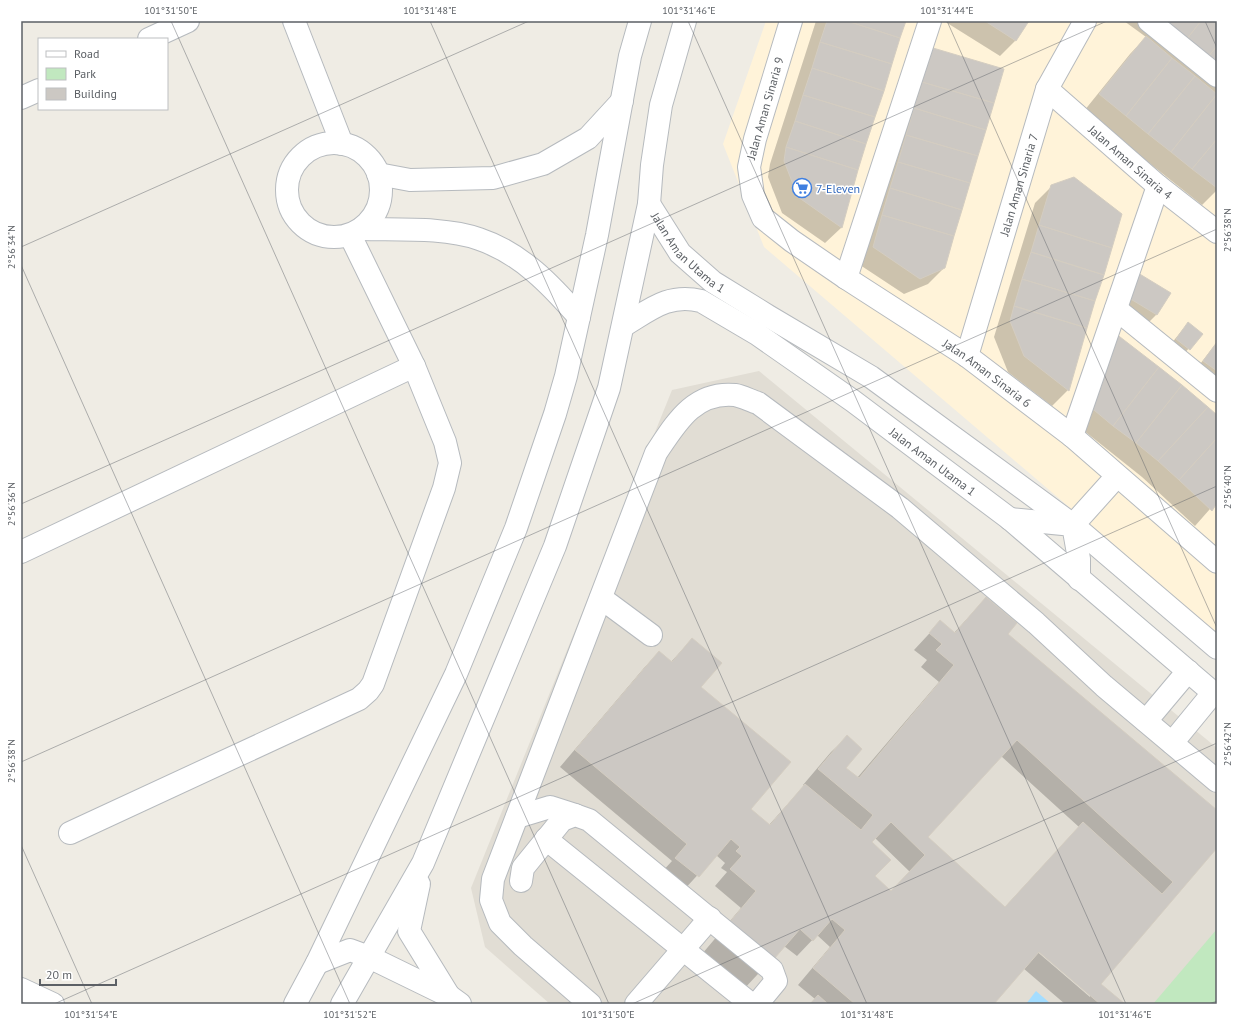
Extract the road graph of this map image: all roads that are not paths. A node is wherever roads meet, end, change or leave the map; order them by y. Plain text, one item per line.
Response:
1 (188, 21) edge
2 (294, 21) edge
3 (640, 21) edge
4 (685, 21) edge
5 (791, 21) edge
6 (930, 21) edge
7 (1085, 21) edge
8 (1149, 21) edge
9 (151, 38) edge
10 (1217, 76) edge
11 (1047, 89) junction
12 (38, 90) edge
13 (21, 98) edge
14 (622, 102) junction
15 (342, 144) junction
16 (378, 174) junction
17 (1158, 186) junction
18 (753, 195) joint
19 (649, 204) junction
20 (356, 232) junction
21 (1217, 232) edge
22 (846, 278) junction
23 (1116, 309) junction
24 (579, 317) junction
25 (623, 326) junction
26 (967, 356) junction
27 (414, 366) junction
28 (1217, 391) edge
29 (1072, 436) junction
30 (1117, 476) junction
31 (1010, 519) junction
32 (1073, 525) junction
33 (21, 552) edge
34 (1215, 555) edge
35 (1079, 578) junction
36 (601, 598) junction
37 (651, 636) dead end
38 (1217, 648) edge
39 (1188, 671) junction
40 (1215, 694) edge
41 (1146, 721) junction
42 (1172, 743) junction
43 (1217, 781) edge
44 (575, 815) junction
45 (517, 817) junction
46 (70, 833) dead end
47 (546, 839) junction
48 (423, 863) junction
49 (521, 881) dead end
50 (710, 918) junction
51 (683, 949) junction
52 (369, 957) junction
53 (317, 963) junction
54 (21, 989) edge
55 (454, 1000) edge
56 (53, 1004) edge
57 (295, 1004) edge
58 (342, 1004) edge
59 (590, 1004) edge
60 (636, 1004) edge
61 (751, 1004) edge
62 (757, 1004) edge

1 - 9 street
2 - 15 street
3 - 14 street
4 - 19 street
5 - 18 street, Jalan Aman Sinaria 9
6 - 22 street
7 - 11 street, Jalan Aman Sinaria 7
8 - 10 street
11 - 17 street, Jalan Aman Sinaria 4
11 - 26 street, Jalan Aman Sinaria 7
12 - 13 street
14 - 16 street
14 - 24 street
15 - 16 street
15 - 20 street
16 - 20 street
17 - 21 street, Jalan Aman Sinaria 4
17 - 23 street
18 - 22 street, Jalan Aman Sinaria 6
19 - 25 street
19 - 32 street, Jalan Aman Utama 1
20 - 24 street
20 - 27 street
22 - 26 street, Jalan Aman Sinaria 6
23 - 28 street
23 - 29 street
24 - 53 street
25 - 31 street, Jalan Aman Utama 1
25 - 48 street
26 - 29 street, Jalan Aman Sinaria 6
27 - 33 street
27 - 46 street
29 - 30 street, Jalan Aman Sinaria 6
30 - 32 street
30 - 34 street, Jalan Aman Sinaria 6
31 - 32 street
31 - 35 street, Jalan Aman Utama 1
32 - 35 street
32 - 38 street, Jalan Aman Utama 1
35 - 39 street, Jalan Aman Utama 1
36 - 37 street
36 - 41 street
36 - 45 street
39 - 40 street, Jalan Aman Utama 1
39 - 41 street
40 - 42 street
41 - 42 street
42 - 43 street
44 - 45 street
44 - 47 street
44 - 50 street
45 - 59 street
47 - 49 street
47 - 51 street
48 - 52 street
48 - 55 street
50 - 51 street
50 - 62 street
51 - 60 street
51 - 61 street
52 - 53 street
52 - 55 street
52 - 58 street
53 - 57 street
54 - 56 street

